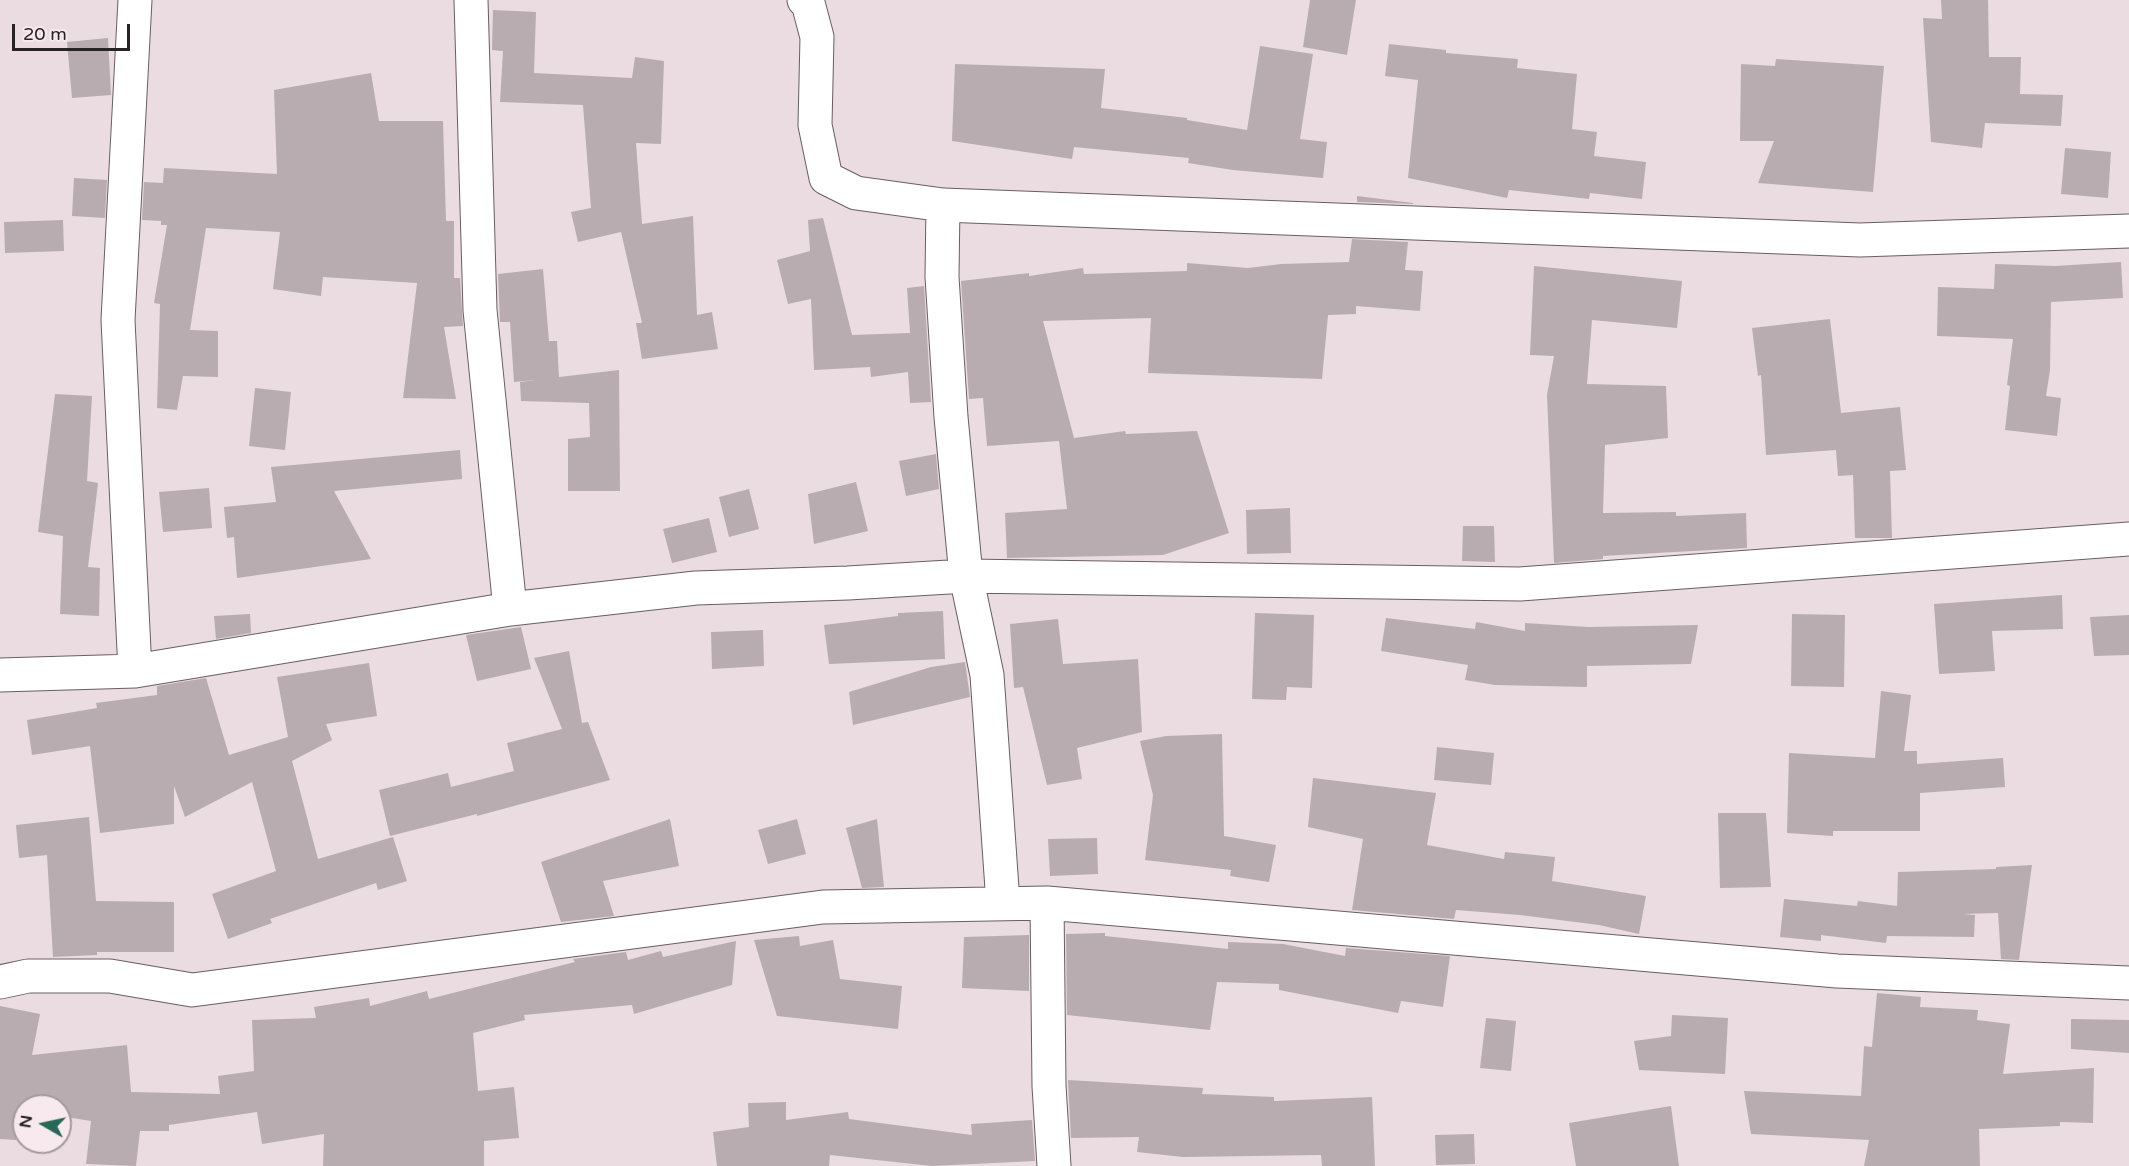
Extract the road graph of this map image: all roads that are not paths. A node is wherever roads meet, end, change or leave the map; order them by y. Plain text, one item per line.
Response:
1 (135, 0) edge
2 (471, 0) edge
3 (804, 0) edge
4 (943, 205) junction
5 (2129, 231) edge
6 (2129, 539) edge
7 (966, 576) junction
8 (510, 609) junction
9 (135, 671) junction
10 (0, 675) edge
11 (1003, 903) junction
12 (1047, 903) junction
13 (0, 982) edge
14 (2129, 983) edge
15 (1054, 1166) edge

1 - 9 street
2 - 8 street
3 - 4 street
4 - 5 street
4 - 7 street
6 - 7 street
7 - 8 street
7 - 11 street
8 - 9 street
9 - 10 street
11 - 12 street
11 - 13 street
12 - 14 street
12 - 15 street

